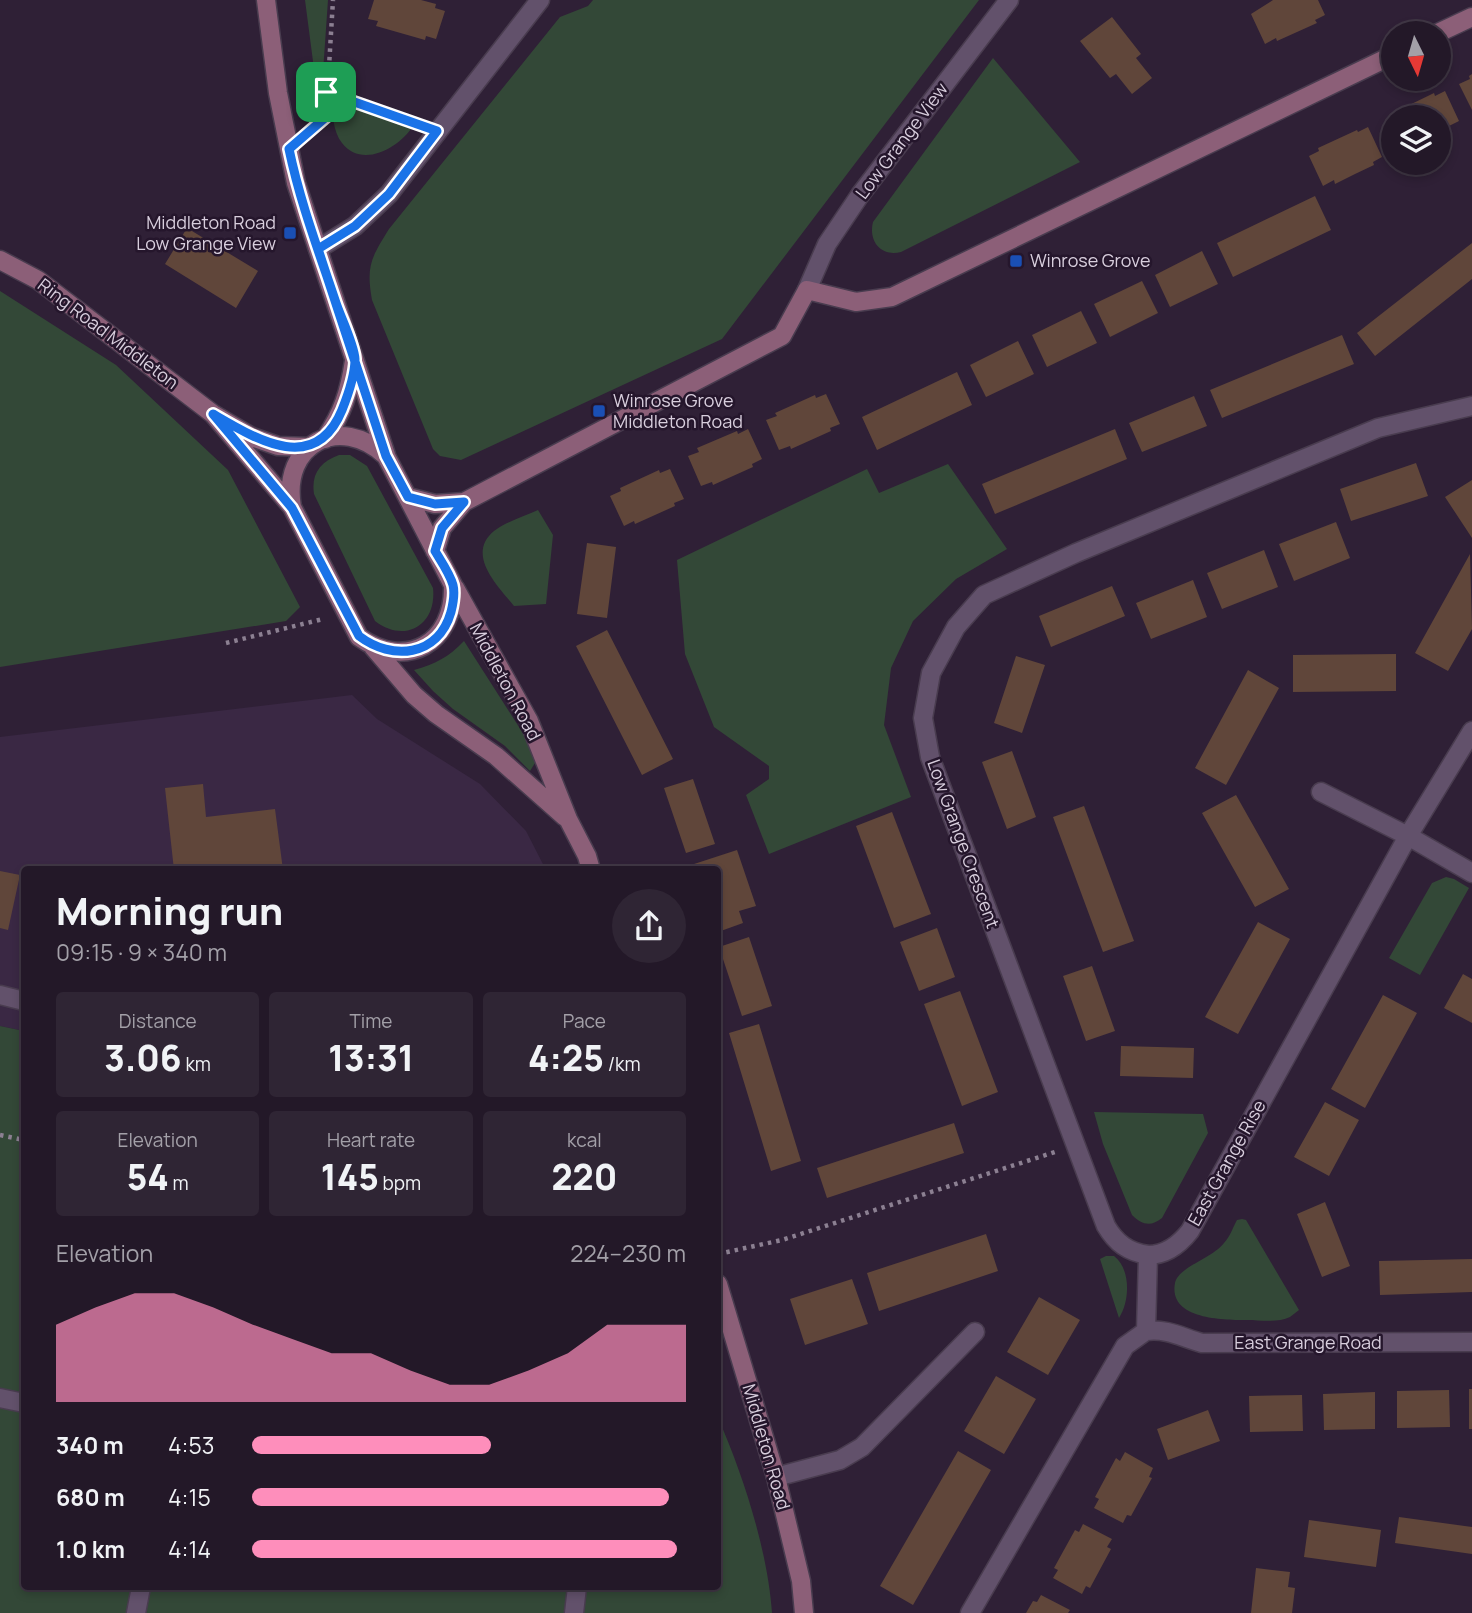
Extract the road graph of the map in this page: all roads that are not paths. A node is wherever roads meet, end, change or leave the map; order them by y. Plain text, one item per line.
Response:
1 (266, 0) edge
2 (540, 0) edge
3 (1009, 0) edge
4 (1472, 17) edge
5 (1451, 27) edge
6 (1381, 61) edge
7 (318, 249) junction
8 (0, 261) edge
9 (807, 290) junction
10 (355, 358) junction
11 (1472, 406) edge
12 (213, 414) junction
13 (318, 443) junction
14 (386, 456) junction
15 (408, 497) junction
16 (464, 502) junction
17 (292, 508) junction
18 (435, 551) junction
19 (453, 585) junction
20 (373, 647) junction
21 (1472, 730) edge
22 (1321, 792) dead end
23 (568, 819) junction
24 (1408, 836) junction
25 (590, 866) edge
26 (1472, 873) edge
27 (0, 995) edge
28 (21, 1000) edge
29 (1148, 1255) junction
30 (721, 1294) edge
31 (1146, 1331) junction
32 (975, 1332) dead end
33 (1472, 1342) edge
34 (0, 1398) edge
35 (21, 1402) edge
36 (776, 1477) junction
37 (140, 1590) edge
38 (577, 1590) edge
39 (136, 1613) edge
40 (574, 1613) edge
41 (804, 1613) edge
42 (970, 1613) edge

1 - 7 street, Middleton Road
2 - 7 street
3 - 9 street, Low Grange View
4 - 5 street
6 - 9 street
7 - 10 street, Middleton Road
8 - 12 street, Ring Road Middleton
9 - 16 street
10 - 13 street, Middleton Road
10 - 14 street, Middleton Road
11 - 29 street, Low Grange Crescent
12 - 13 street, Ring Road Middleton
12 - 17 street, Ring Road Middleton
13 - 14 street, Middleton Road
13 - 17 street, Middleton Road
14 - 15 street, Middleton Road
15 - 16 street
15 - 18 street, Middleton Road
16 - 18 street
17 - 20 street, Middleton Road
18 - 19 street, Middleton Road
19 - 20 street, Middleton Road
19 - 23 street, Middleton Road
20 - 23 street, Middleton Road
21 - 24 street, East Grange Rise
22 - 24 street
23 - 25 street, Middleton Road
24 - 26 street
24 - 29 street, East Grange Rise
27 - 28 street
29 - 31 street
30 - 36 street, Middleton Road
31 - 33 street, East Grange Road
31 - 42 street
32 - 36 street
34 - 35 street
36 - 41 street, Middleton Road
37 - 39 street
38 - 40 street

